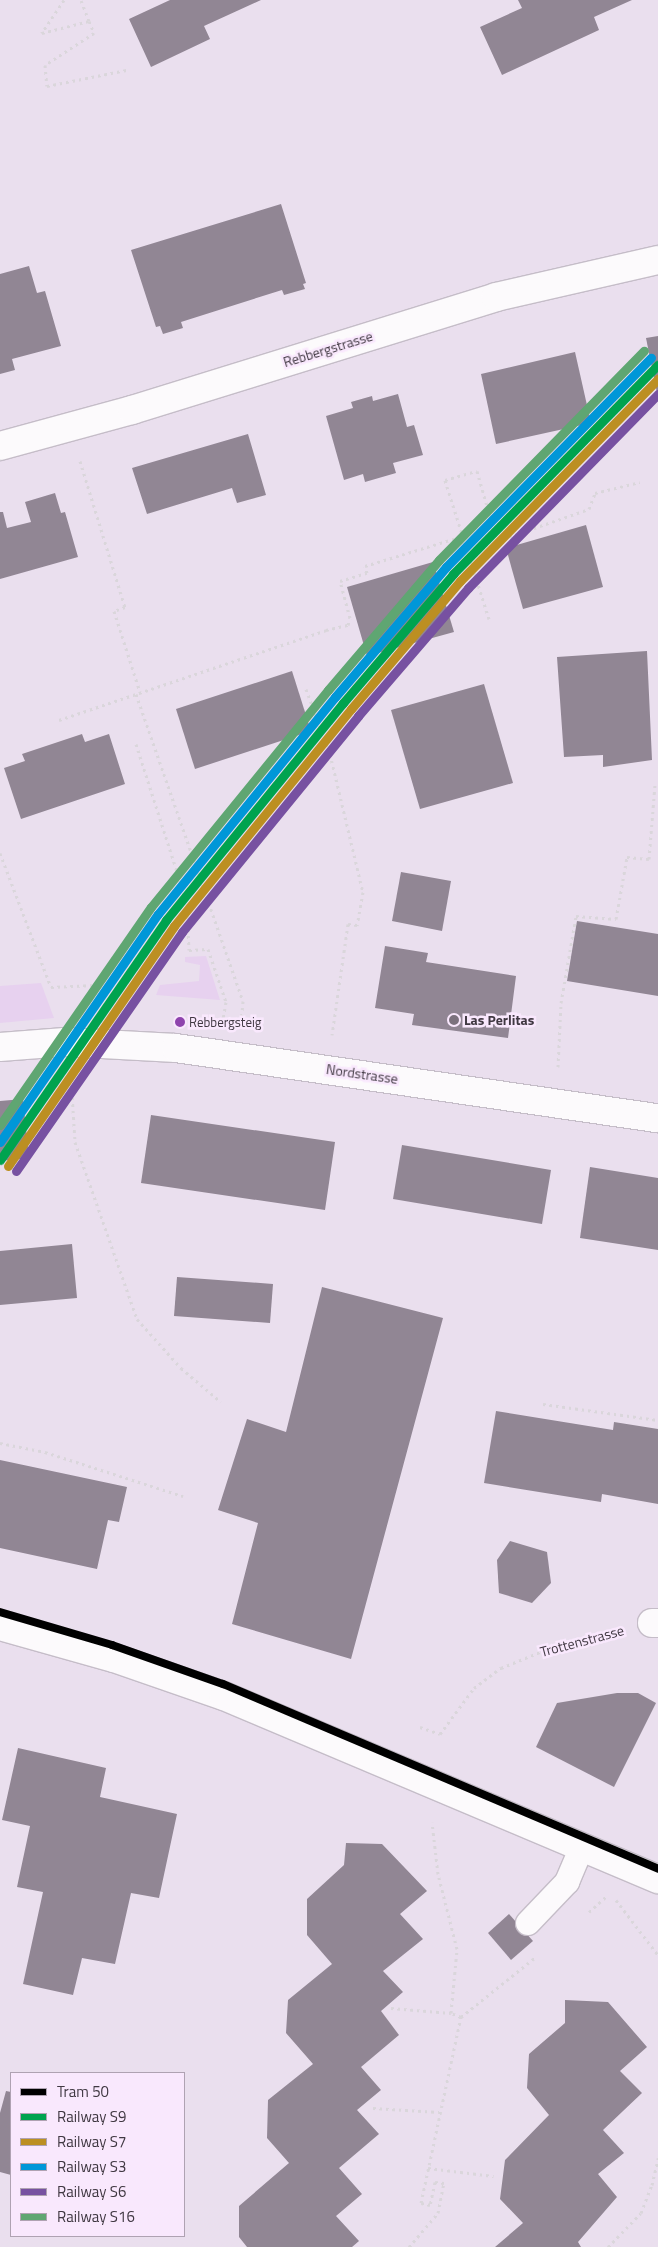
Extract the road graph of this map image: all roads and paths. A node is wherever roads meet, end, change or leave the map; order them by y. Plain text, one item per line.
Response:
1 (64, 0) edge
2 (82, 0) edge
3 (89, 21) junction
4 (126, 70) dead end
5 (658, 260) edge
6 (0, 446) edge
7 (79, 457) dead end
8 (640, 482) dead end
9 (463, 536) junction
10 (489, 619) dead end
11 (306, 689) dead end
12 (138, 693) junction
13 (59, 720) dead end
14 (136, 744) dead end
15 (655, 785) dead end
16 (0, 853) edge
17 (98, 1018) dead end
18 (222, 1025) dead end
19 (240, 1028) dead end
20 (330, 1043) dead end
21 (0, 1047) edge
22 (562, 1072) dead end
23 (71, 1073) dead end
24 (658, 1118) edge
25 (221, 1402) dead end
26 (543, 1404) dead end
27 (658, 1420) edge
28 (0, 1443) edge
29 (183, 1496) dead end
30 (655, 1623) edge
31 (0, 1626) edge
32 (420, 1727) dead end
33 (431, 1816) dead end
34 (582, 1846) junction
35 (658, 1878) edge
36 (612, 1892) dead end
37 (528, 1924) dead end
38 (658, 1955) edge
39 (391, 2008) dead end
40 (451, 2013) junction
41 (373, 2108) dead end
42 (439, 2112) junction
43 (658, 2158) edge
44 (428, 2168) junction
45 (494, 2176) dead end
46 (409, 2247) edge
47 (608, 2247) edge

1 - 3 path
2 - 3 path
3 - 4 path
5 - 6 street, Rebbergstrasse
7 - 12 path
8 - 9 path
9 - 10 path
9 - 12 path
11 - 20 path
12 - 13 path
12 - 19 path
14 - 18 path
15 - 22 path
16 - 17 path
21 - 24 street, Nordstrasse
23 - 25 path
26 - 27 path
28 - 29 path
30 - 32 path, Trottenstrasse
31 - 34 street
33 - 40 path
34 - 35 street
34 - 37 lane
36 - 38 path
39 - 40 path
40 - 42 path
41 - 42 path
42 - 44 path
43 - 47 path
44 - 45 path
44 - 46 path

